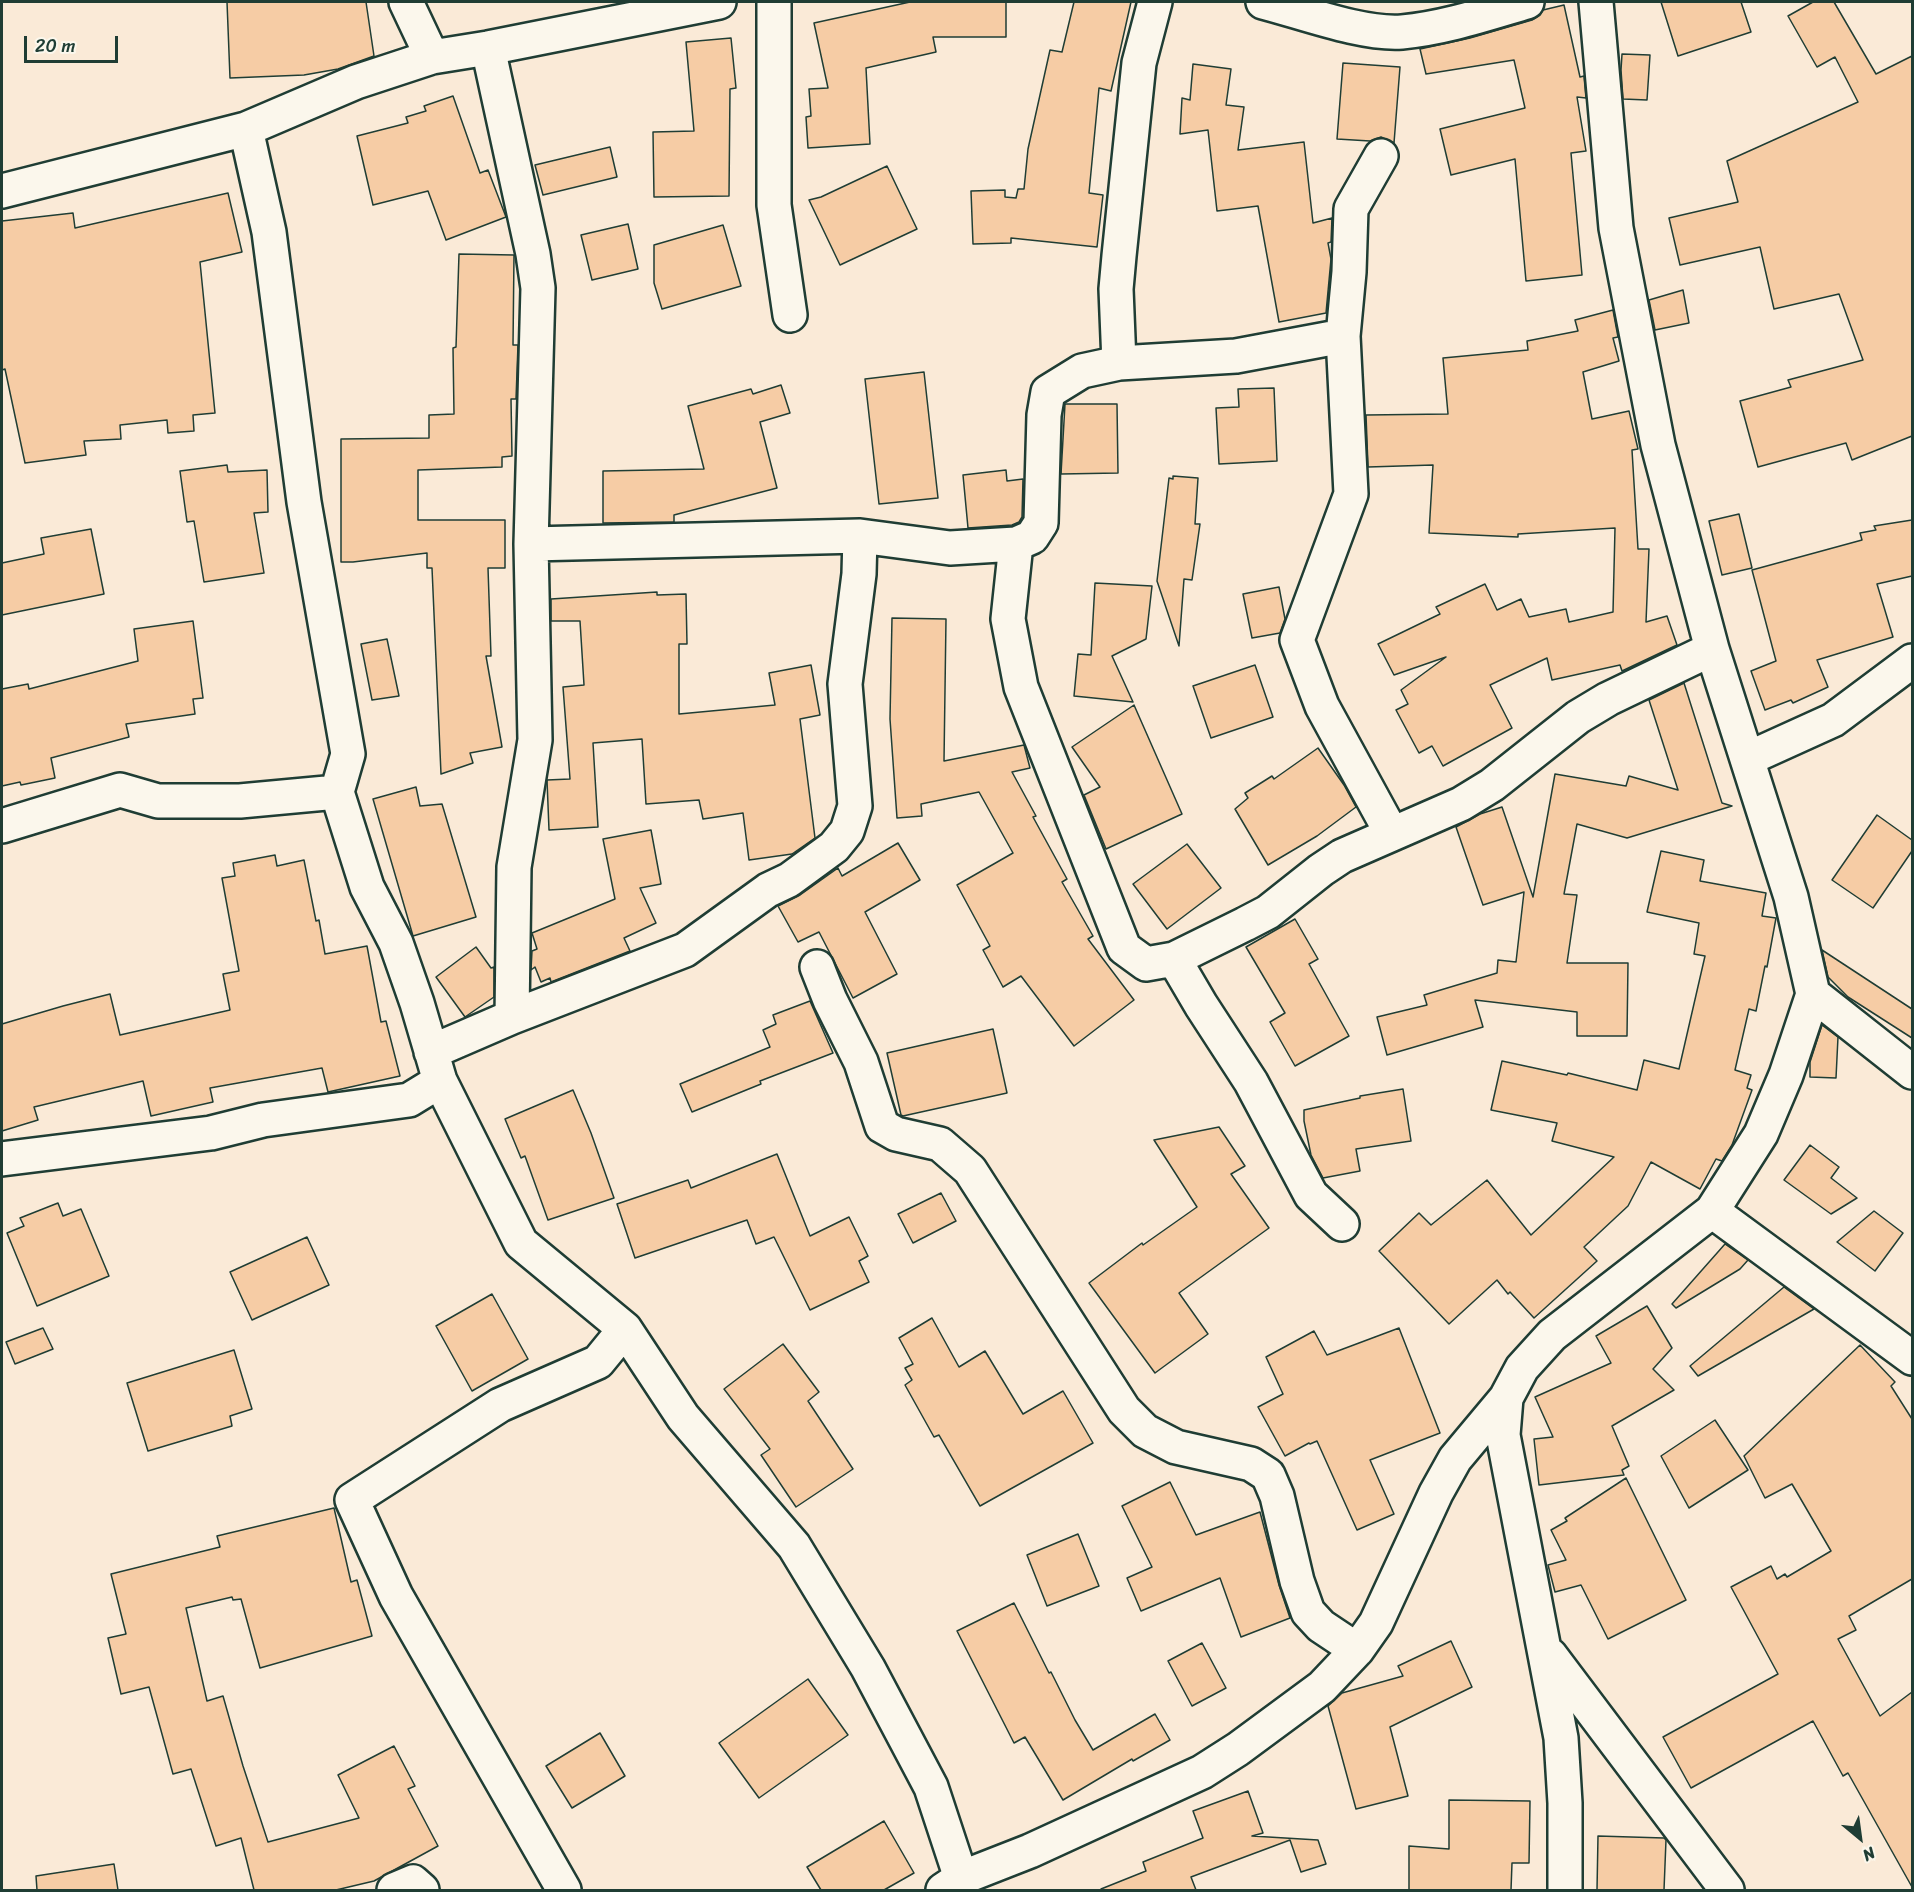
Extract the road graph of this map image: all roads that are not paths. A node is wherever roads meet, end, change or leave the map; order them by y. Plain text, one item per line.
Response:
1 (406, 2) edge
2 (719, 2) edge
3 (774, 2) edge
4 (1155, 2) edge
5 (1263, 2) edge
6 (1527, 2) edge
7 (1596, 2) edge
8 (488, 48) junction
9 (432, 57) junction
10 (246, 129) junction
11 (1381, 156) dead end
12 (2, 191) edge
13 (790, 315) dead end
14 (1343, 336) junction
15 (1119, 363) junction
16 (860, 536) junction
17 (531, 544) junction
18 (1016, 544) junction
19 (1712, 649) junction
20 (1912, 661) edge
21 (1747, 759) junction
22 (337, 792) junction
23 (2, 825) edge
24 (1392, 834) junction
25 (1174, 959) junction
26 (817, 967) dead end
27 (1813, 994) junction
28 (512, 1017) junction
29 (435, 1067) junction
30 (1912, 1072) edge
31 (2, 1159) edge
32 (1712, 1210) junction
33 (1342, 1224) dead end
34 (626, 1329) junction
35 (1912, 1358) edge
36 (1506, 1398) junction
37 (1545, 1649) junction
38 (1357, 1650) junction
39 (952, 1884) edge
40 (394, 1890) edge
41 (422, 1890) edge
42 (564, 1890) edge
43 (1565, 1890) edge
44 (1727, 1890) edge

1 - 9 street
2 - 8 street
3 - 13 street
4 - 15 street
5 - 6 street
7 - 19 street
8 - 9 street
8 - 17 street
9 - 10 street
10 - 12 street
10 - 22 street
11 - 14 street
14 - 15 street
14 - 24 street
15 - 18 street
16 - 17 street
16 - 18 street
16 - 28 street
17 - 28 street
18 - 25 street
19 - 21 street
19 - 24 street
20 - 21 street
21 - 27 street
22 - 23 street
22 - 29 street
24 - 25 street
25 - 33 street
26 - 38 street
27 - 30 street
27 - 32 street
28 - 29 street
29 - 31 street
29 - 34 street
32 - 35 street
32 - 36 street
34 - 39 street
34 - 42 street
36 - 37 street
36 - 38 street
37 - 43 street
37 - 44 street
38 - 39 street
40 - 41 street

